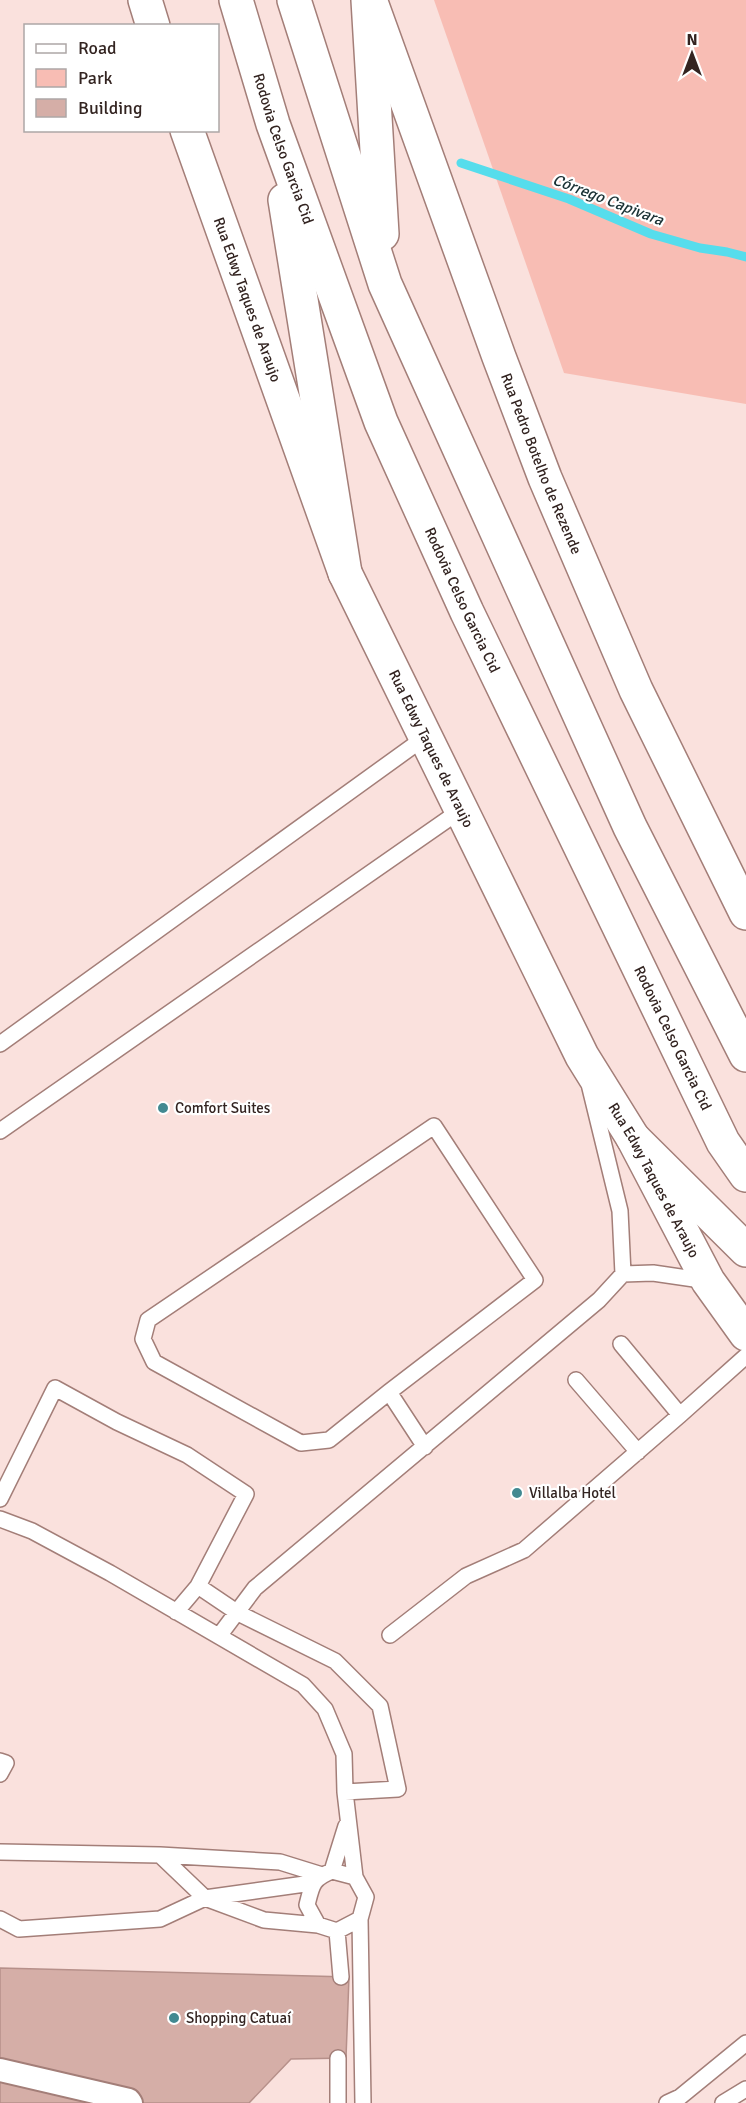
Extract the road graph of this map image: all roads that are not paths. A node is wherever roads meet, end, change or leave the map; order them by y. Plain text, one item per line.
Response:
1 (145, 0) edge
2 (236, 0) edge
3 (294, 0) edge
4 (369, 0) edge
5 (152, 24) edge
6 (273, 124) junction
7 (188, 132) edge
8 (385, 284) junction
9 (345, 573) junction
10 (424, 738) junction
11 (460, 810) junction
12 (746, 913) edge
13 (0, 1044) edge
14 (746, 1055) edge
15 (582, 1056) junction
16 (0, 1131) edge
17 (633, 1138) junction
18 (746, 1175) edge
19 (746, 1250) edge
20 (623, 1274) junction
21 (708, 1281) junction
22 (746, 1334) edge
23 (621, 1344) dead end
24 (746, 1356) edge
25 (576, 1380) dead end
26 (389, 1392) junction
27 (680, 1415) junction
28 (425, 1447) junction
29 (638, 1452) junction
30 (0, 1499) edge
31 (0, 1519) edge
32 (198, 1586) junction
33 (176, 1612) junction
34 (238, 1613) junction
35 (390, 1635) dead end
36 (219, 1636) junction
37 (0, 1761) edge
38 (0, 1774) edge
39 (345, 1792) junction
40 (347, 1820) junction
41 (0, 1852) edge
42 (160, 1855) junction
43 (322, 1876) junction
44 (355, 1877) junction
45 (205, 1898) junction
46 (0, 1919) edge
47 (360, 1919) junction
48 (318, 1925) junction
49 (337, 1931) junction
50 (341, 1977) dead end
51 (746, 2043) edge
52 (338, 2058) dead end
53 (0, 2070) edge
54 (746, 2089) edge
55 (131, 2103) edge
56 (338, 2103) edge
57 (363, 2103) edge
58 (667, 2103) edge
59 (723, 2103) edge

1 - 5 main road
2 - 6 main road, Rodovia Celso Garcia Cid
3 - 8 main road
4 - 8 main road
4 - 12 main road, Rua Pedro Botelho de Rezende
6 - 9 main road
6 - 18 main road, Rodovia Celso Garcia Cid
7 - 9 main road, Rua Edwy Taques de Araujo
8 - 14 main road
9 - 10 main road, Rua Edwy Taques de Araujo
10 - 11 main road, Rua Edwy Taques de Araujo
10 - 13 lane
11 - 15 main road, Rua Edwy Taques de Araujo
11 - 16 lane
15 - 17 main road, Rua Edwy Taques de Araujo
15 - 20 lane
17 - 19 main road
17 - 21 main road, Rua Edwy Taques de Araujo
20 - 21 lane
20 - 28 lane
21 - 22 main road, Rua Edwy Taques de Araujo
23 - 27 lane
24 - 27 lane
25 - 29 lane
26 - 26 lane
26 - 28 lane
27 - 29 lane
28 - 34 lane
29 - 35 lane
30 - 32 lane
31 - 33 lane
32 - 33 lane
32 - 34 lane
33 - 36 lane
34 - 36 lane
34 - 39 lane
36 - 39 lane
37 - 38 lane
39 - 40 lane
40 - 43 lane
40 - 44 lane
41 - 42 lane
42 - 43 lane
42 - 45 lane
43 - 44 lane
43 - 45 lane
43 - 48 lane
44 - 47 lane
45 - 46 lane
45 - 48 lane
47 - 49 lane
47 - 57 lane
48 - 49 lane
49 - 50 lane
51 - 58 lane
52 - 56 lane
53 - 55 street
54 - 59 lane

